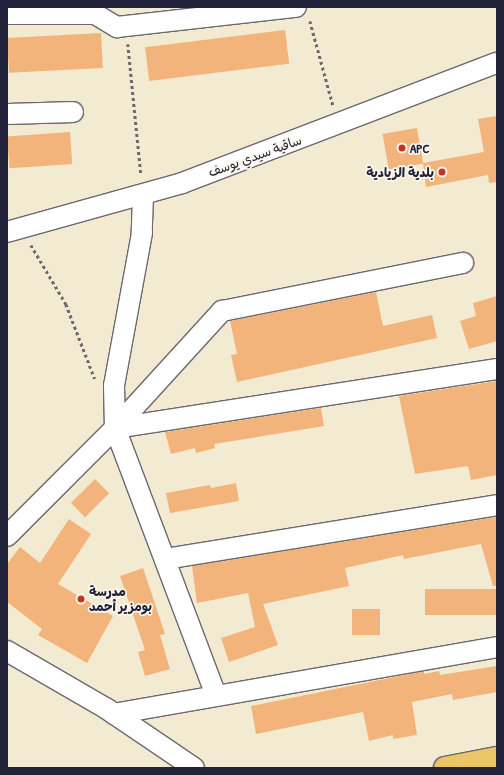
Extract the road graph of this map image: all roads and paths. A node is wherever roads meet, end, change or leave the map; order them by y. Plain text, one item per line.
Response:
1 (302, 11) edge
2 (7, 14) edge
3 (127, 26) junction
4 (497, 63) edge
5 (73, 112) dead end
6 (7, 114) edge
7 (338, 125) junction
8 (143, 195) junction
9 (14, 230) edge
10 (463, 263) dead end
11 (497, 369) edge
12 (97, 384) dead end
13 (115, 428) junction
14 (497, 506) edge
15 (7, 536) edge
16 (165, 559) junction
17 (497, 647) edge
18 (7, 651) edge
19 (216, 695) junction
20 (114, 714) junction
21 (497, 758) edge
22 (194, 768) edge
23 (445, 768) edge

1 - 3 street
1 - 7 path
2 - 3 street
3 - 8 path
4 - 7 street, ساقية سيدي يوسف
5 - 6 street
7 - 8 street, ساقية سيدي يوسف
8 - 9 street, ساقية سيدي يوسف
8 - 13 street
9 - 12 path
10 - 13 street
11 - 13 street
13 - 15 street
13 - 16 street
14 - 16 street
16 - 19 street
17 - 19 street
18 - 20 street
19 - 20 street
20 - 22 street
21 - 23 main road

